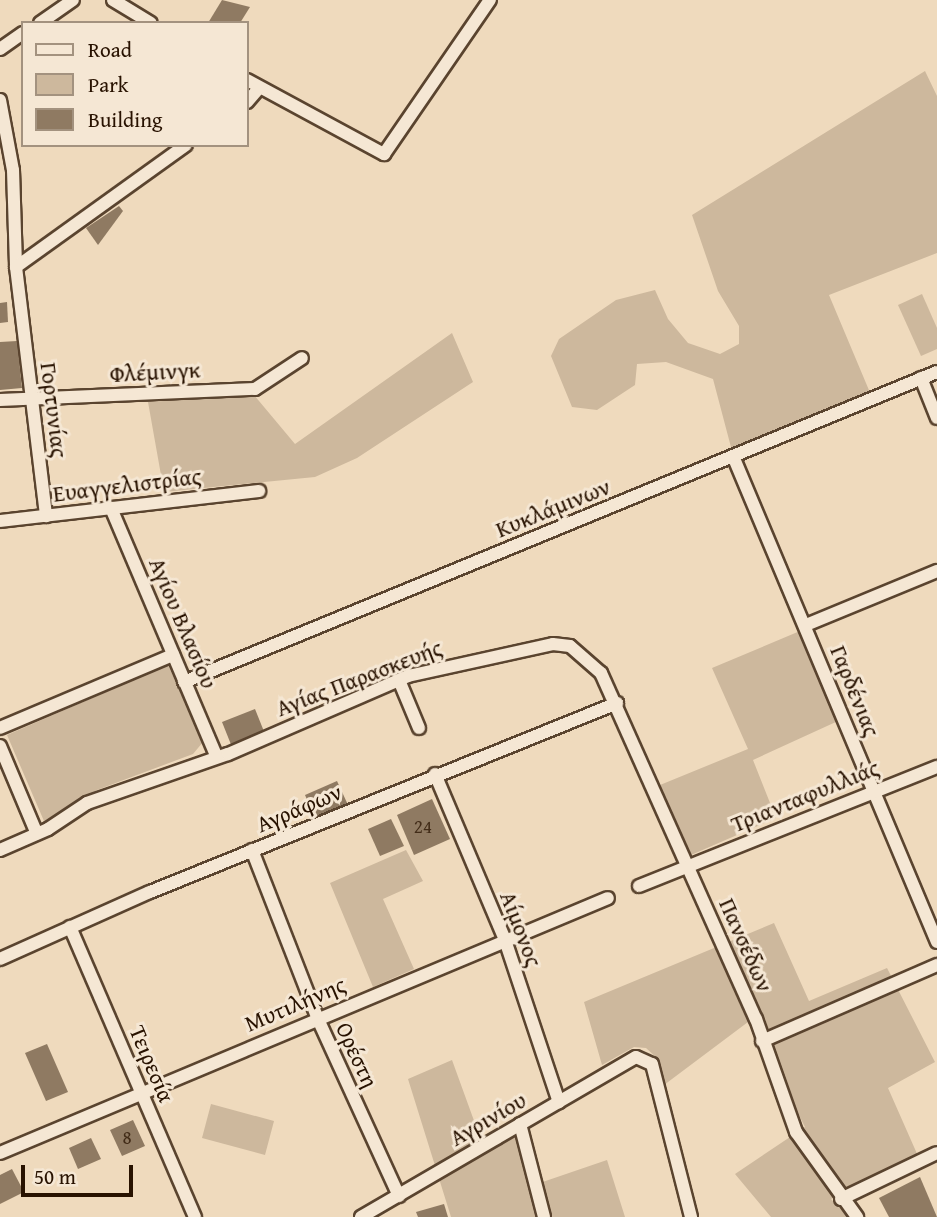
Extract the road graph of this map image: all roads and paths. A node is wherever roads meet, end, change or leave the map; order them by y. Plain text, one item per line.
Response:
1 (73, 0) edge
2 (113, 0) edge
3 (490, 0) edge
4 (43, 21) edge
5 (148, 21) edge
6 (21, 34) edge
7 (0, 49) edge
8 (248, 81) edge
9 (259, 88) junction
10 (0, 100) edge
11 (248, 101) edge
12 (183, 147) edge
13 (16, 267) junction
14 (302, 358) dead end
15 (937, 372) edge
16 (920, 378) junction
17 (31, 399) junction
18 (0, 400) edge
19 (937, 418) edge
20 (733, 456) junction
21 (258, 491) dead end
22 (111, 508) junction
23 (46, 516) junction
24 (0, 521) edge
25 (937, 571) edge
26 (806, 625) junction
27 (173, 655) junction
28 (399, 680) junction
29 (184, 682) junction
30 (617, 703) junction
31 (0, 728) edge
32 (419, 728) dead end
33 (0, 746) edge
34 (216, 755) junction
35 (937, 767) edge
36 (435, 774) junction
37 (873, 791) junction
38 (37, 834) junction
39 (0, 850) edge
40 (252, 850) junction
41 (688, 865) junction
42 (639, 886) dead end
43 (608, 898) dead end
44 (70, 927) junction
45 (505, 940) junction
46 (937, 942) edge
47 (0, 960) edge
48 (937, 965) edge
49 (317, 1017) junction
50 (762, 1041) junction
51 (142, 1093) junction
52 (559, 1102) junction
53 (520, 1124) junction
54 (0, 1153) edge
55 (937, 1153) edge
56 (399, 1196) junction
57 (841, 1199) junction
58 (195, 1217) edge
59 (362, 1217) edge
60 (544, 1217) edge
61 (691, 1217) edge
62 (857, 1217) edge

1 - 4 street
2 - 5 street
3 - 9 street
6 - 7 street
8 - 9 street
9 - 11 street
10 - 13 street, Γορτυνίας
12 - 13 street
13 - 17 street, Γορτυνίας
14 - 17 street, Φλέμινγκ
15 - 16 street, Κυκλάμινων
16 - 19 street
16 - 20 street, Κυκλάμινων
17 - 18 street, Φλέμινγκ
17 - 23 street, Γορτυνίας
20 - 26 street, Γαρδένιας
20 - 29 street, Κυκλάμινων
21 - 22 street, Ευαγγελιστρίας
22 - 23 street, Ευαγγελιστρίας
22 - 27 street, Αγίου Βλασίου
23 - 24 street, Ευαγγελιστρίας
25 - 26 street
26 - 37 street, Γαρδένιας
27 - 29 street, Αγίου Βλασίου
27 - 31 street
28 - 30 street, Αγίας Παρασκευής
28 - 32 street
28 - 34 street, Αγίας Παρασκευής
29 - 34 street, Αγίου Βλασίου
30 - 36 street, Αγράφων
30 - 41 street, Πανσέδων
33 - 38 street
34 - 38 street, Αγίας Παρασκευής
35 - 37 street, Τριανταφυλλιάς
36 - 40 street, Αγράφων
36 - 45 street, Αίμονος
37 - 41 street, Τριανταφυλλιάς
37 - 46 street, Γαρδένιας
38 - 39 street, Αγίας Παρασκευής
40 - 44 street, Αγράφων
40 - 49 street, Ορέστη
41 - 42 street
41 - 50 street, Πανσέδων
43 - 45 street, Μυτιλήνης
44 - 47 street, Αγράφων
44 - 51 street, Τειρεσία
45 - 49 street, Μυτιλήνης
45 - 52 street, Αίμονος
48 - 50 street
49 - 51 street, Μυτιλήνης
49 - 56 street, Ορέστη
50 - 57 street, Πανσέδων
51 - 54 street, Μυτιλήνης
51 - 58 street, Τειρεσία
52 - 53 street, Αγρινίου
52 - 61 street, Αγρινίου
53 - 56 street, Αγρινίου
53 - 60 street
55 - 57 street
56 - 59 street, Αγρινίου
57 - 62 street, Πανσέδων

